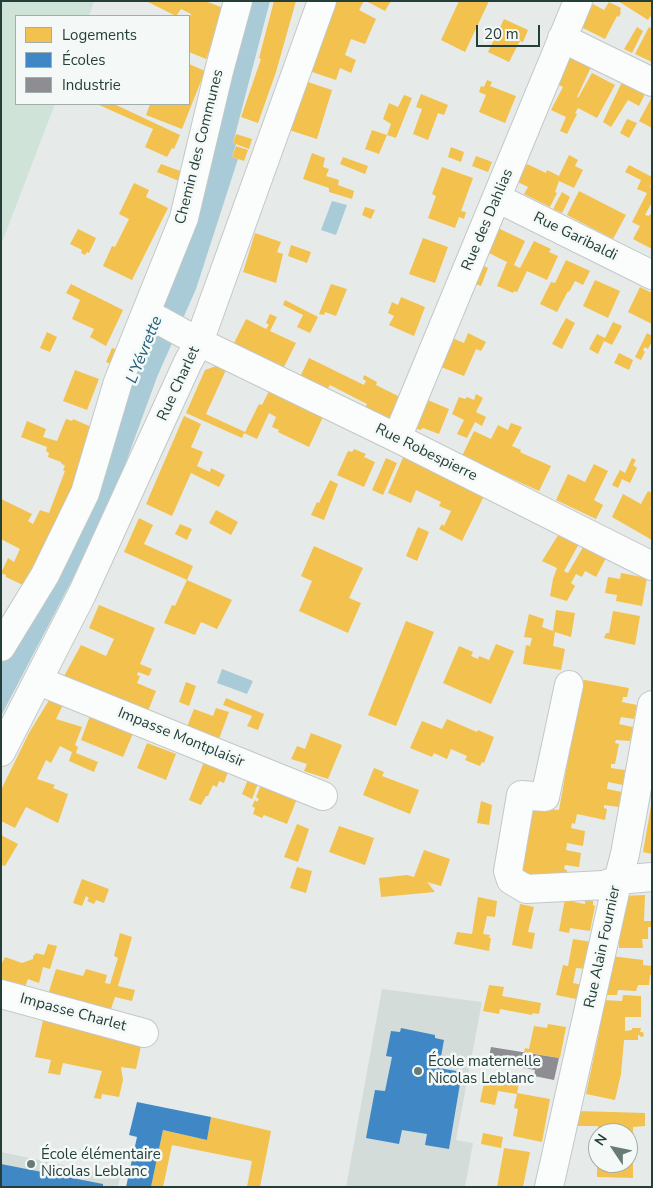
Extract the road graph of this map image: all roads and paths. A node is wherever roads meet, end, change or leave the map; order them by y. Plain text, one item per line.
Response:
1 (238, 1) edge
2 (322, 1) edge
3 (578, 1) edge
4 (562, 38) junction
5 (652, 82) edge
6 (497, 198) junction
7 (652, 275) edge
8 (149, 315) junction
9 (191, 338) junction
10 (397, 438) junction
11 (652, 566) edge
12 (48, 576) junction
13 (79, 592) junction
14 (1, 646) edge
15 (39, 681) junction
16 (569, 685) dead end
17 (652, 706) edge
18 (1, 752) edge
19 (323, 796) dead end
20 (652, 877) edge
21 (618, 880) junction
22 (1, 994) edge
23 (144, 1033) dead end
24 (549, 1187) edge

1 - 8 street, Chemin des Communes
2 - 9 street, Rue Charlet
3 - 4 street, Rue des Dahlias
4 - 5 street
4 - 6 street, Rue des Dahlias
6 - 7 street, Rue Garibaldi
6 - 10 street, Rue des Dahlias
8 - 9 street, Rue Robespierre
8 - 12 street, Chemin des Communes
9 - 10 street, Rue Robespierre
9 - 13 street, Rue Charlet
10 - 11 street, Rue Robespierre
12 - 13 street
12 - 14 street, Chemin des Communes
13 - 15 street, Rue Charlet
15 - 18 street, Rue Charlet
15 - 19 street, Impasse Montplaisir
16 - 21 street
17 - 21 street, Rue Alain Fournier
20 - 21 street
21 - 24 street, Rue Alain Fournier
22 - 23 street, Impasse Charlet

